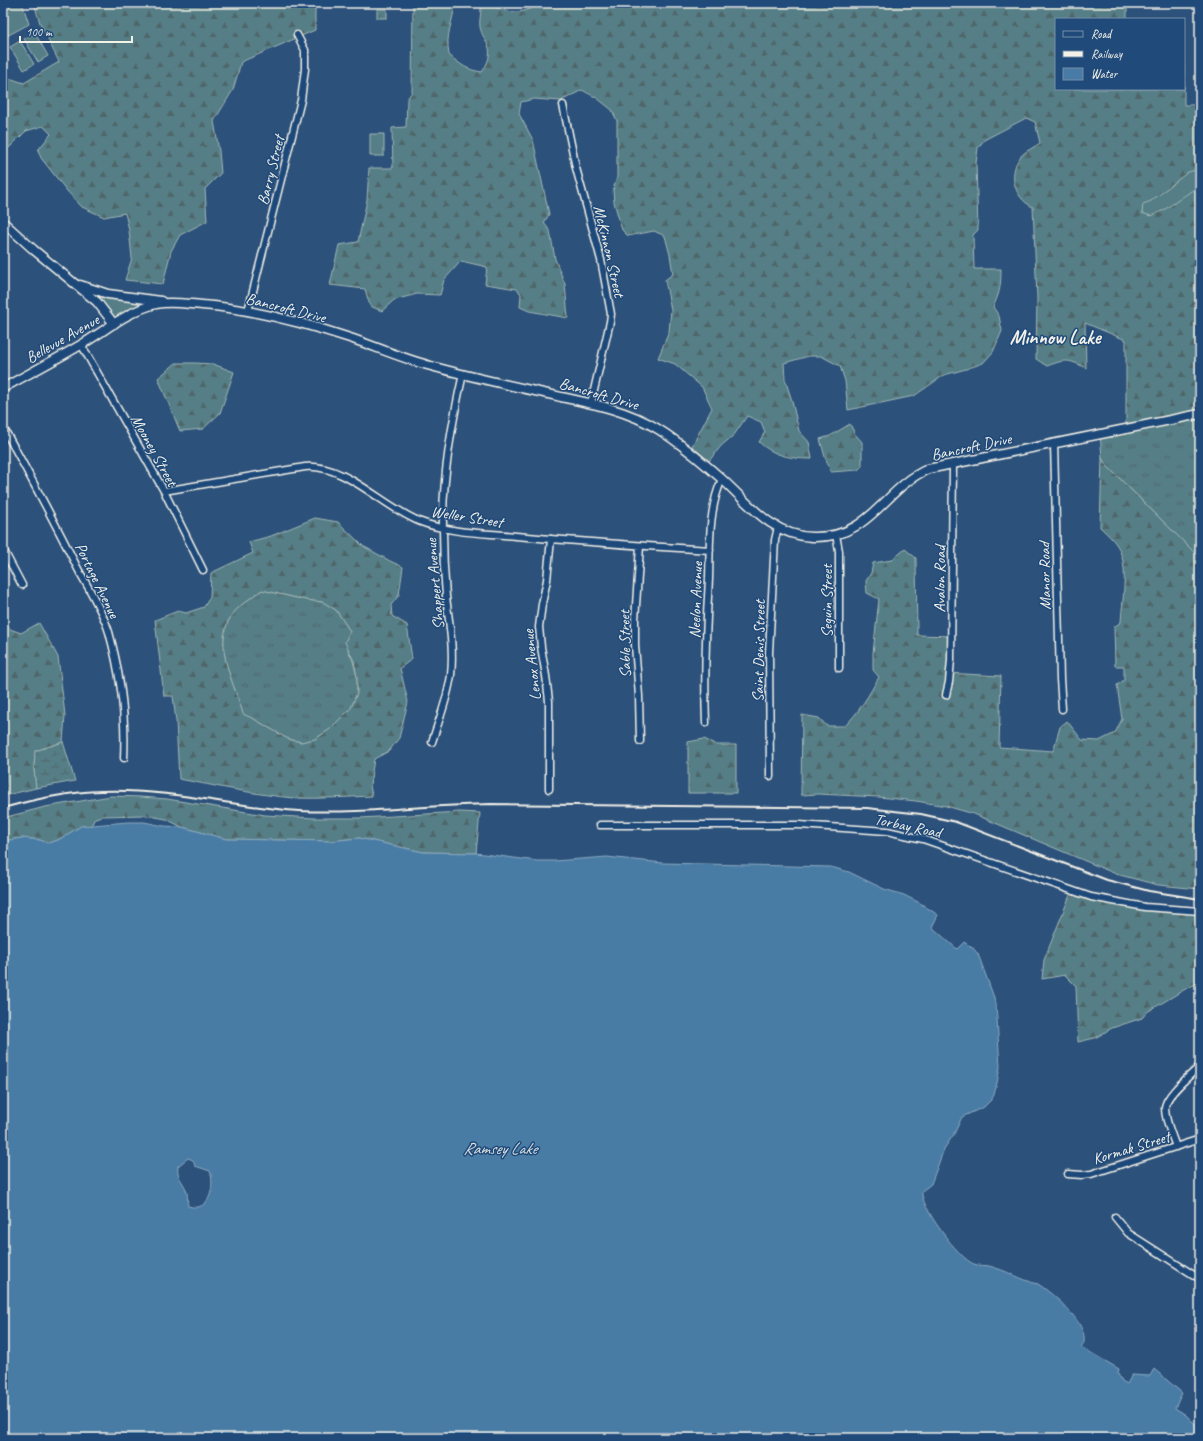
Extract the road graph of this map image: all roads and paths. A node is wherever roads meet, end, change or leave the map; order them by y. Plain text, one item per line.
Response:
1 (297, 35) dead end
2 (563, 105) dead end
3 (3, 222) edge
4 (76, 284) junction
5 (169, 302) junction
6 (248, 311) junction
7 (114, 324) junction
8 (81, 344) junction
9 (463, 374) junction
10 (3, 388) edge
11 (591, 404) junction
12 (1200, 414) edge
13 (3, 427) edge
14 (1054, 443) junction
15 (952, 463) junction
16 (722, 479) junction
17 (164, 491) junction
18 (778, 527) junction
19 (442, 528) junction
20 (836, 535) junction
21 (550, 539) junction
22 (640, 546) junction
23 (3, 549) edge
24 (710, 550) junction
25 (203, 570) dead end
26 (22, 584) dead end
27 (839, 668) dead end
28 (946, 695) dead end
29 (1062, 709) dead end
30 (706, 723) dead end
31 (640, 741) dead end
32 (432, 742) dead end
33 (124, 758) dead end
34 (770, 776) dead end
35 (550, 789) dead end
36 (600, 825) dead end
37 (1200, 911) edge
38 (1200, 1066) edge
39 (1200, 1139) edge
40 (1176, 1147) junction
41 (1068, 1174) dead end
42 (1115, 1217) dead end
43 (1200, 1279) edge

1 - 6 street, Barry Street
2 - 11 street, McKinnon Street
3 - 4 main road
4 - 5 main road
4 - 7 main road
5 - 6 main road, Bancroft Drive
5 - 7 main road, Bancroft Drive
6 - 9 main road, Bancroft Drive
7 - 8 main road, Bellevue Avenue
8 - 10 main road, Bellevue Avenue
8 - 17 street, Mooney Street
9 - 11 main road, Bancroft Drive
9 - 19 street, Shappert Avenue
11 - 16 main road, Bancroft Drive
12 - 14 main road, Bancroft Drive
13 - 33 street, Portage Avenue
14 - 15 main road, Bancroft Drive
14 - 29 street, Manor Road
15 - 20 main road, Bancroft Drive
15 - 28 street, Avalon Road
16 - 18 main road, Bancroft Drive
16 - 24 street, Neelon Avenue
17 - 19 street, Weller Street
17 - 25 street, Mooney Street
18 - 20 main road, Bancroft Drive
18 - 34 street, Saint Denis Street
19 - 21 street, Weller Street
19 - 32 street, Shappert Avenue
20 - 27 street, Seguin Street
21 - 22 street, Weller Street
21 - 35 street, Lenox Avenue
22 - 24 street, Weller Street
22 - 31 street, Sable Street
23 - 26 street
24 - 30 street, Neelon Avenue
36 - 37 street, Torbay Road
38 - 40 street
39 - 40 street, Kormak Street
40 - 41 street, Kormak Street
42 - 43 street

